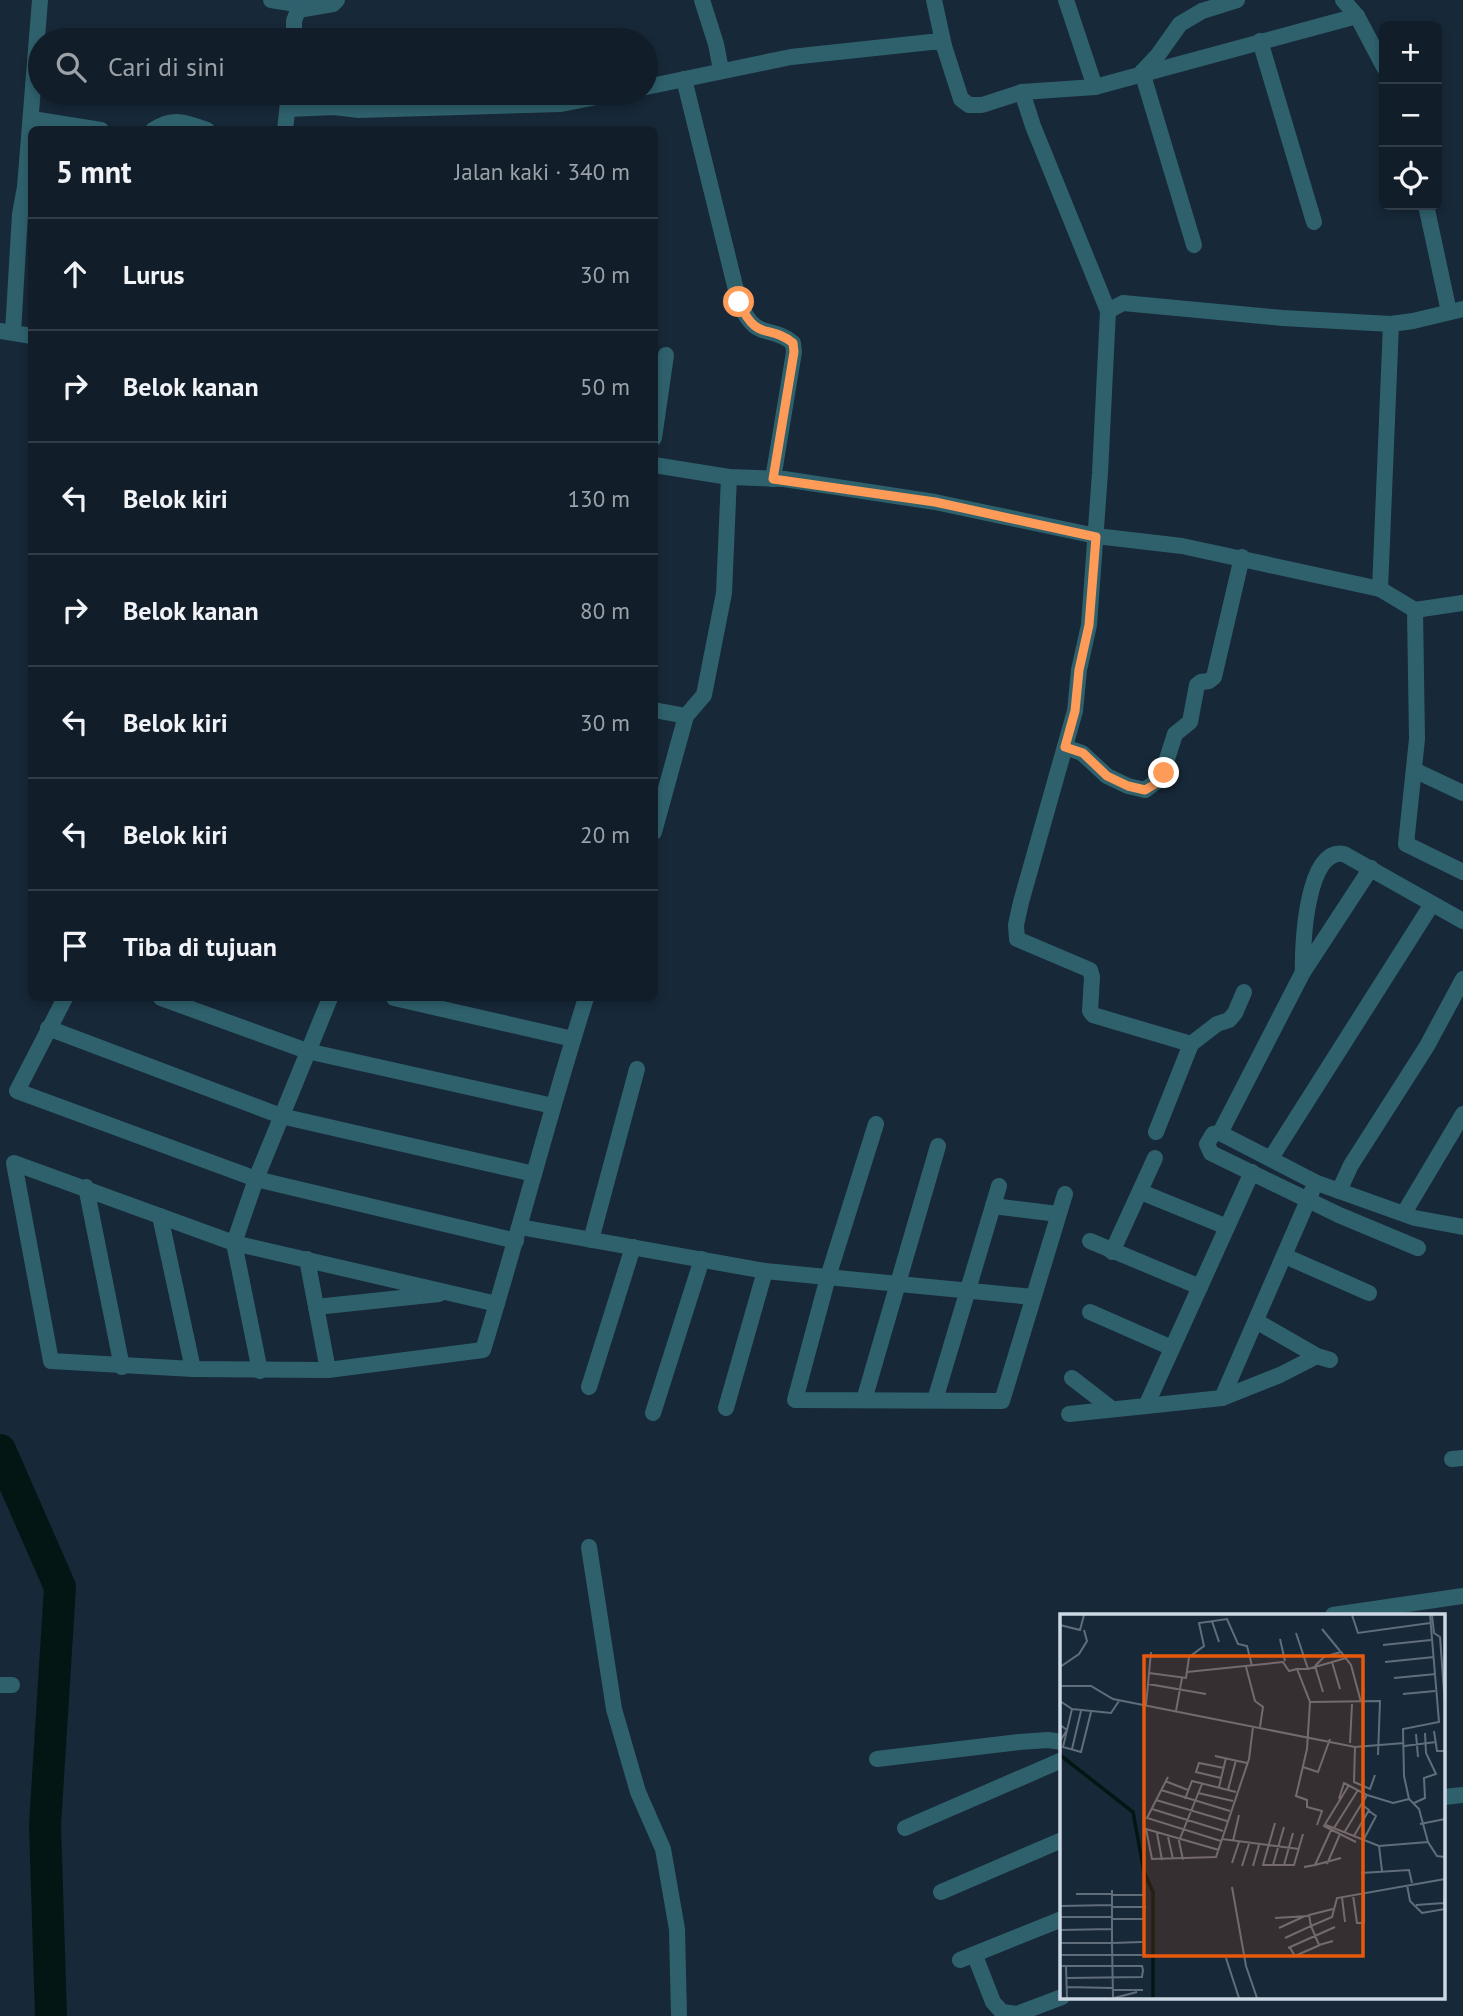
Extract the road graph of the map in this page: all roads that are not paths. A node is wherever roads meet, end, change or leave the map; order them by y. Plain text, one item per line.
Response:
1 (40, 0) edge
2 (271, 0) edge
3 (337, 0) edge
4 (702, 0) edge
5 (934, 0) edge
6 (1066, 0) edge
7 (1237, 0) edge
8 (1343, 0) edge
9 (312, 6) junction
10 (1357, 16) junction
11 (38, 28) edge
12 (294, 28) edge
13 (1259, 41) junction
14 (944, 46) junction
15 (1379, 58) edge
16 (721, 70) junction
17 (1142, 72) junction
18 (684, 79) junction
19 (658, 84) edge
20 (1095, 87) junction
21 (1022, 92) junction
22 (33, 105) edge
23 (288, 105) edge
24 (319, 105) edge
25 (527, 105) edge
26 (32, 118) junction
27 (32, 126) edge
28 (78, 126) edge
29 (162, 126) edge
30 (197, 126) edge
31 (285, 126) edge
32 (28, 187) edge
33 (1427, 210) edge
34 (1314, 222) dead end
35 (1194, 246) dead end
36 (1456, 310) edge
37 (1108, 311) junction
38 (1391, 324) junction
39 (6, 332) edge
40 (28, 335) edge
41 (666, 355) dead end
42 (658, 410) edge
43 (658, 467) edge
44 (729, 477) junction
45 (773, 479) junction
46 (1096, 537) junction
47 (1242, 557) junction
48 (1380, 589) junction
49 (1463, 603) edge
50 (1415, 610) junction
51 (658, 711) edge
52 (686, 716) junction
53 (1065, 747) junction
54 (1414, 770) junction
55 (1463, 793) edge
56 (658, 818) edge
57 (1371, 868) junction
58 (1463, 872) edge
59 (1432, 904) junction
60 (1463, 921) edge
61 (1303, 972) junction
62 (1463, 979) edge
63 (1244, 992) dead end
64 (1458, 1000) edge
65 (63, 1001) edge
66 (169, 1001) edge
67 (329, 1001) edge
68 (407, 1001) edge
69 (585, 1001) edge
70 (48, 1028) junction
71 (573, 1039) junction
72 (1191, 1044) junction
73 (307, 1051) junction
74 (637, 1069) dead end
75 (553, 1106) junction
76 (1463, 1114) edge
77 (281, 1116) junction
78 (876, 1124) dead end
79 (1156, 1132) dead end
80 (1220, 1133) junction
81 (938, 1146) dead end
82 (1155, 1158) dead end
83 (1271, 1158) junction
84 (1252, 1172) junction
85 (534, 1174) junction
86 (256, 1179) junction
87 (1317, 1183) junction
88 (999, 1186) dead end
89 (86, 1187) junction
90 (1339, 1191) junction
91 (1141, 1192) junction
92 (1065, 1194) dead end
93 (1307, 1198) junction
94 (993, 1206) junction
95 (1404, 1213) junction
96 (1058, 1214) junction
97 (160, 1216) junction
98 (1227, 1227) junction
99 (1463, 1227) edge
100 (518, 1234) junction
101 (591, 1240) junction
102 (1090, 1241) dead end
103 (234, 1243) junction
104 (633, 1247) junction
105 (1418, 1248) dead end
106 (1112, 1252) junction
107 (1285, 1256) junction
108 (307, 1259) junction
109 (702, 1259) junction
110 (765, 1270) junction
111 (828, 1277) junction
112 (898, 1283) junction
113 (1200, 1287) junction
114 (967, 1290) junction
115 (454, 1293) junction
116 (1369, 1293) dead end
117 (1033, 1297) junction
118 (497, 1304) junction
119 (316, 1307) junction
120 (1090, 1312) dead end
121 (1256, 1321) junction
122 (1172, 1348) junction
123 (121, 1367) junction
124 (193, 1369) junction
125 (328, 1370) junction
126 (260, 1371) junction
127 (1072, 1378) dead end
128 (589, 1387) dead end
129 (1222, 1398) junction
130 (864, 1400) junction
131 (934, 1400) junction
132 (1146, 1406) junction
133 (726, 1408) dead end
134 (1112, 1409) junction
135 (653, 1413) dead end
136 (1069, 1414) dead end
137 (589, 1547) dead end
138 (1463, 1596) edge
139 (1398, 1611) edge
140 (1350, 1614) edge
141 (1060, 1742) edge
142 (877, 1759) dead end
143 (1060, 1761) edge
144 (905, 1828) dead end
145 (1060, 1841) edge
146 (941, 1892) dead end
147 (1060, 1920) edge
148 (1060, 1998) edge
149 (679, 2016) edge

1 - 11 street
2 - 9 street
3 - 9 street
4 - 16 street
5 - 14 street
6 - 20 street
7 - 17 street
8 - 10 street
9 - 12 street
10 - 13 street
10 - 15 street
13 - 17 street
13 - 34 street
14 - 16 street
14 - 21 street
16 - 18 street
17 - 20 street
17 - 35 street
18 - 19 street
18 - 45 street
20 - 21 street
21 - 37 street
22 - 26 street
23 - 31 street
24 - 25 street
26 - 27 street
26 - 28 street
29 - 30 street
32 - 39 street
33 - 36 street
36 - 38 street
37 - 38 street
37 - 46 street
38 - 48 street
39 - 40 street
41 - 42 street
43 - 44 street
44 - 45 street
44 - 52 street
45 - 46 street
46 - 47 street
46 - 53 street
47 - 48 street
47 - 53 street
48 - 50 street
49 - 50 street
50 - 54 street
51 - 52 street
52 - 56 street
53 - 72 street
54 - 55 street
54 - 58 street
57 - 59 street
57 - 61 street
57 - 61 street
59 - 60 street
59 - 83 street
61 - 80 street
62 - 64 street
63 - 72 street
64 - 90 street
65 - 70 street
66 - 73 street
67 - 73 street
68 - 71 street
69 - 71 street
70 - 77 street
70 - 86 street
71 - 75 street
72 - 79 street
73 - 75 street
73 - 77 street
74 - 101 street
75 - 85 street
76 - 95 street
77 - 85 street
77 - 86 street
78 - 111 street
80 - 83 street
80 - 84 street
81 - 112 street
82 - 91 street
83 - 87 street
84 - 93 street
84 - 98 street
85 - 100 street
86 - 100 street
86 - 103 street
87 - 90 street
87 - 93 street
88 - 94 street
89 - 97 street
89 - 123 street
89 - 123 street
90 - 95 street
91 - 98 street
91 - 106 street
92 - 96 street
93 - 105 street
93 - 107 street
94 - 96 street
94 - 114 street
95 - 99 street
96 - 117 street
97 - 103 street
97 - 124 street
98 - 113 street
100 - 101 street
100 - 118 street
101 - 104 street
102 - 106 street
103 - 108 street
103 - 126 street
104 - 109 street
104 - 128 street
106 - 113 street
107 - 116 street
107 - 121 street
108 - 115 street
108 - 119 street
109 - 110 street
109 - 135 street
110 - 111 street
110 - 133 street
111 - 112 street
111 - 130 street
112 - 114 street
112 - 130 street
113 - 122 street
114 - 117 street
114 - 131 street
115 - 118 street
115 - 119 street
117 - 131 street
118 - 125 street
119 - 125 street
120 - 122 street
121 - 129 street
121 - 129 street
122 - 132 street
123 - 124 street
124 - 126 street
125 - 126 street
127 - 134 street
129 - 132 street
130 - 131 street
132 - 134 street
134 - 136 street
137 - 149 street
138 - 139 street
139 - 140 street
141 - 142 street
143 - 144 street
145 - 146 street
147 - 148 street

